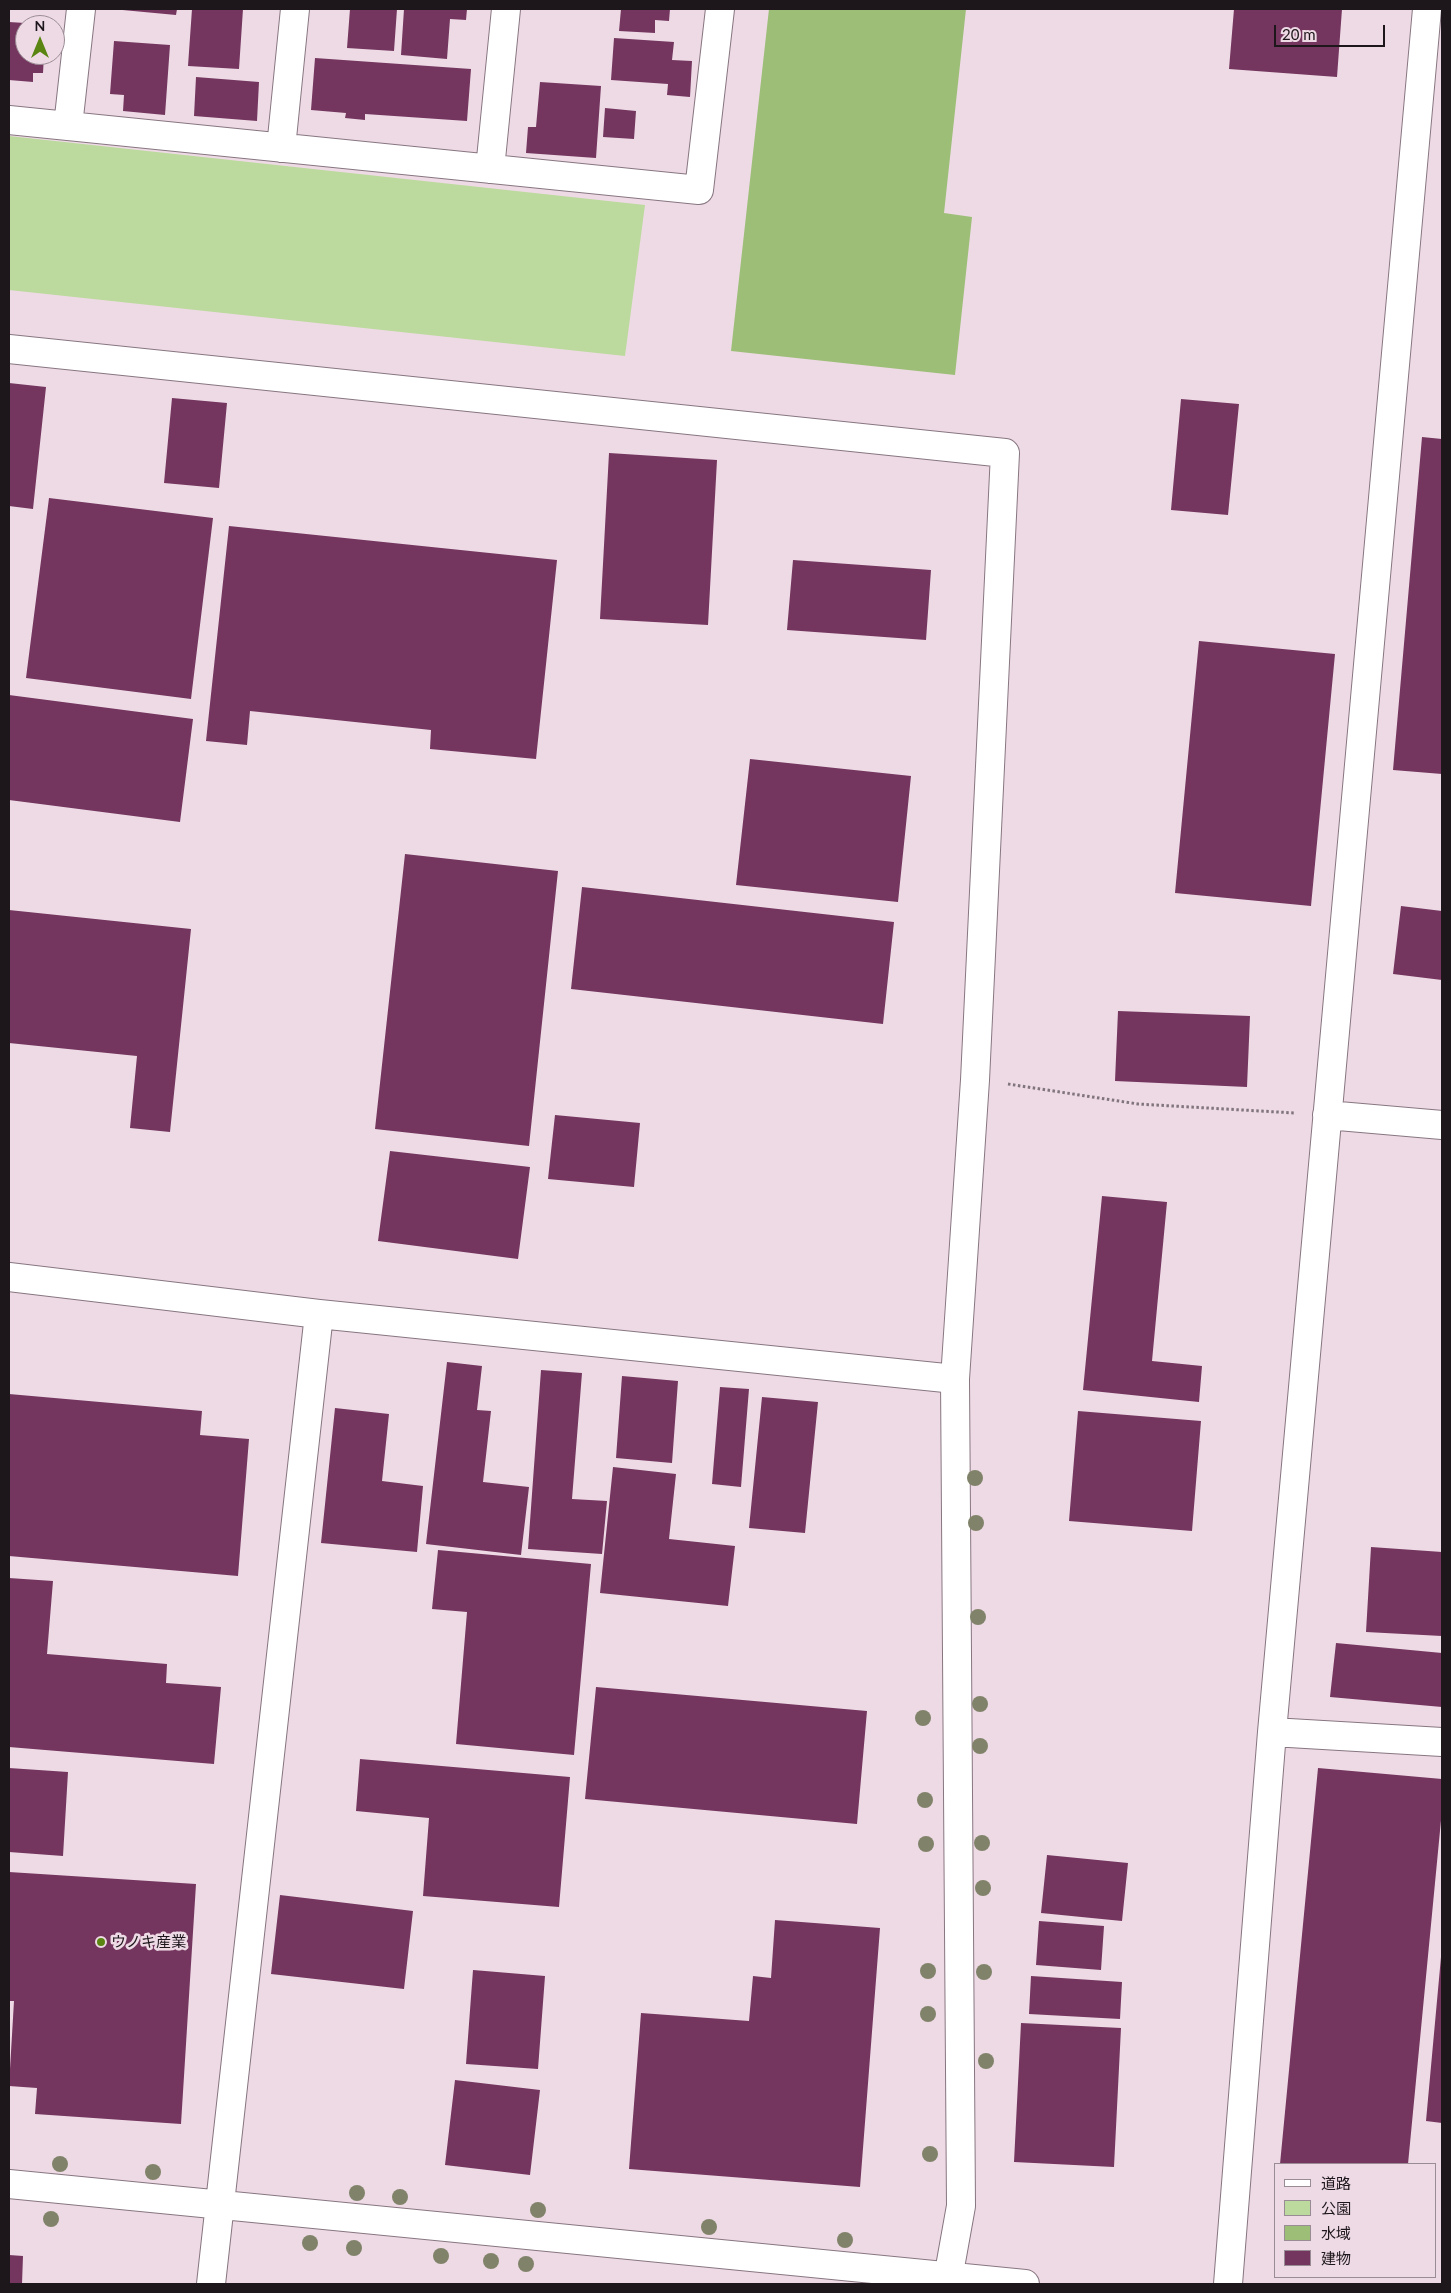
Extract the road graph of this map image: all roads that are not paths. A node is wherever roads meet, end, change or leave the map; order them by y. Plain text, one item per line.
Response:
1 (81, 9) edge
2 (295, 9) edge
3 (506, 9) edge
4 (720, 9) edge
5 (1427, 9) edge
6 (9, 120) edge
7 (68, 126) junction
8 (281, 148) junction
9 (490, 169) junction
10 (9, 349) edge
11 (1327, 1115) junction
12 (1442, 1125) edge
13 (9, 1277) edge
14 (319, 1314) junction
15 (955, 1379) junction
16 (1272, 1732) junction
17 (1442, 1742) edge
18 (9, 2184) edge
19 (219, 2204) junction
20 (947, 2280) edge
21 (211, 2284) edge
22 (1025, 2284) edge
23 (1228, 2284) edge

1 - 7 street
2 - 8 street
3 - 9 street
4 - 9 street
5 - 11 street
6 - 7 street
7 - 8 street
8 - 9 street
10 - 15 street
11 - 12 street
11 - 16 street
13 - 14 street
14 - 15 street
14 - 19 street
15 - 20 street
16 - 17 street
16 - 23 street
18 - 19 street
19 - 20 street
19 - 21 street
20 - 22 street

